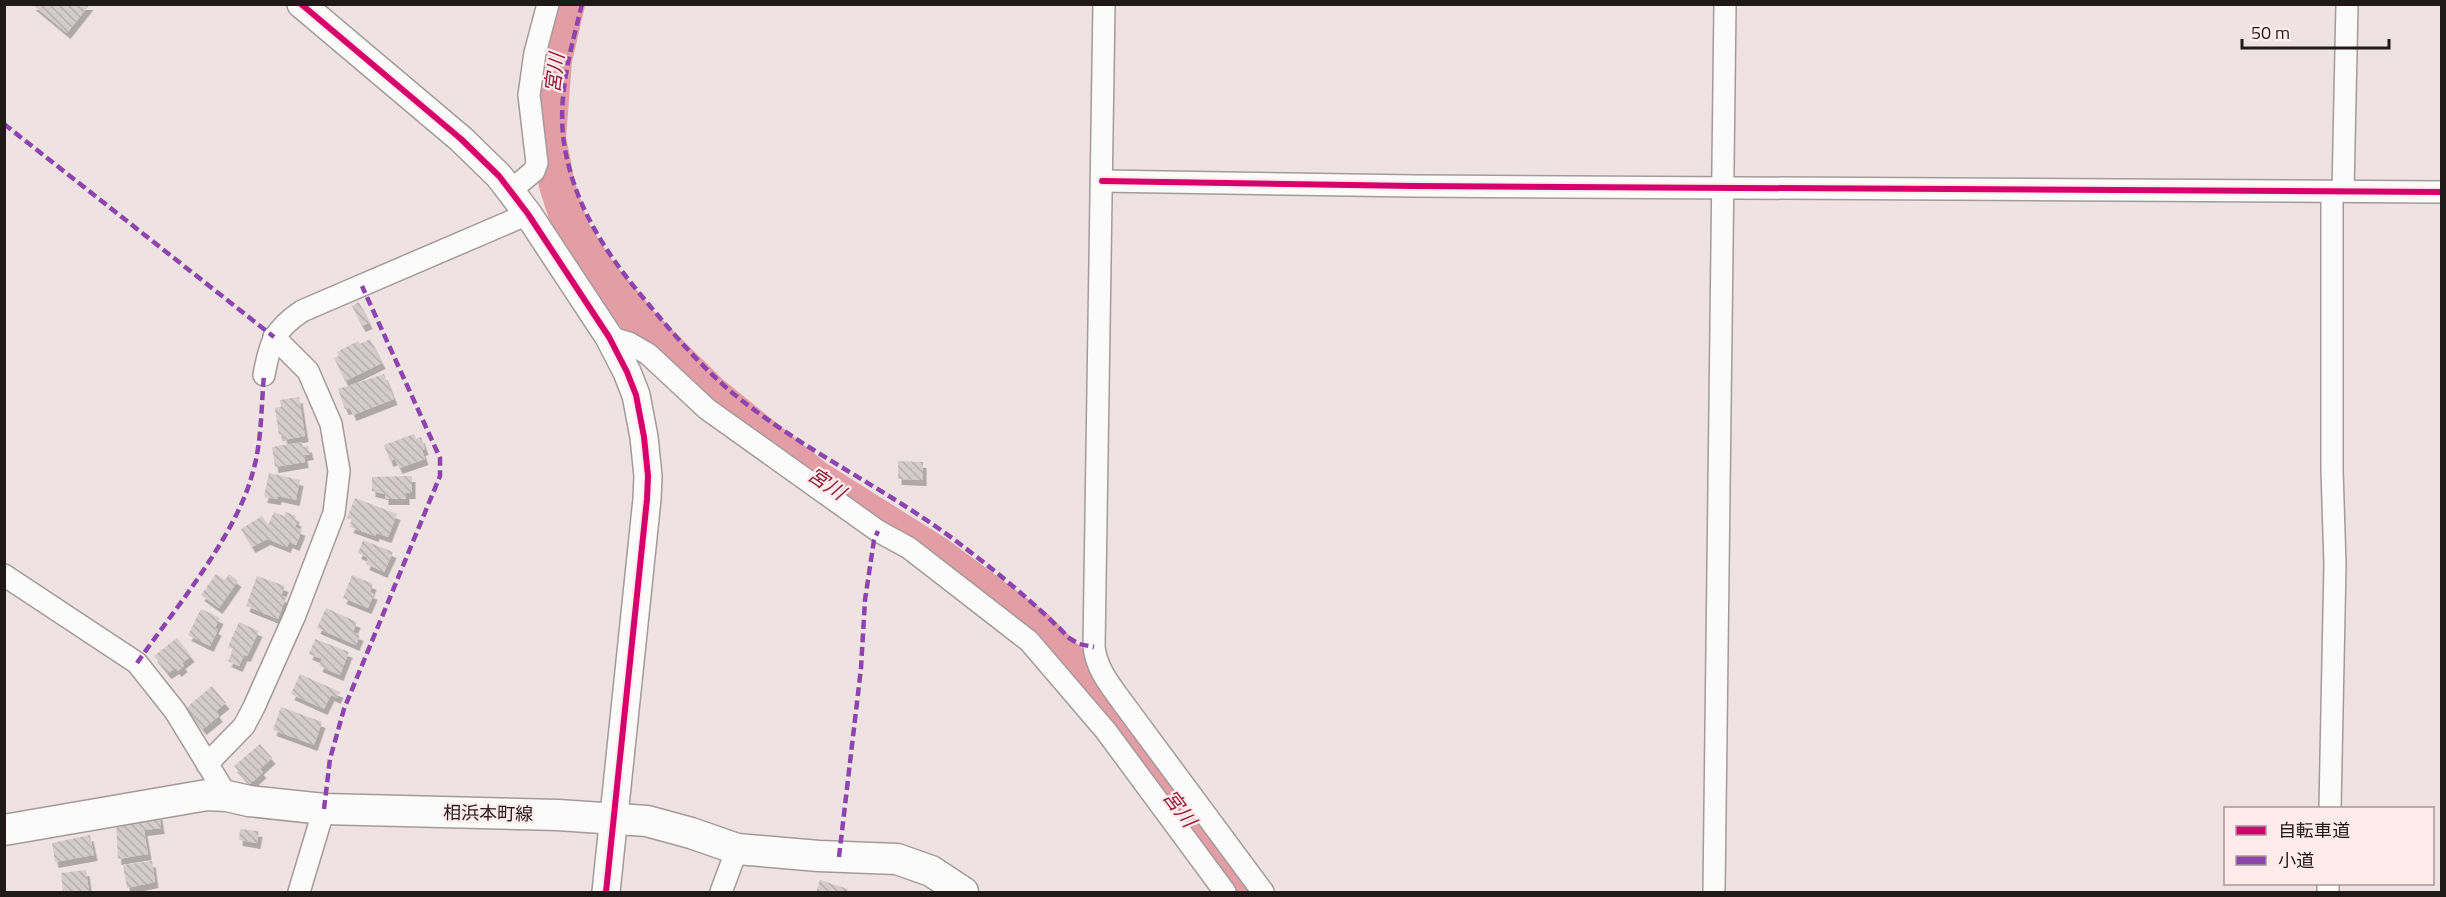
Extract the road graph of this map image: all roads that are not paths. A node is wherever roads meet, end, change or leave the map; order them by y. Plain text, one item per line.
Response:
1 (301, 4) edge
2 (548, 4) edge
3 (1104, 4) edge
4 (1725, 4) edge
5 (2347, 4) edge
6 (1102, 181) junction
7 (1724, 187) junction
8 (510, 191) junction
9 (2338, 191) junction
10 (2442, 192) edge
11 (528, 214) junction
12 (274, 337) junction
13 (609, 337) junction
14 (264, 375) dead end
15 (4, 575) edge
16 (207, 764) junction
17 (227, 795) junction
18 (2330, 807) edge
19 (324, 809) junction
20 (614, 820) junction
21 (4, 830) edge
22 (737, 849) junction
23 (298, 892) edge
24 (606, 892) edge
25 (721, 892) edge
26 (963, 892) edge
27 (1225, 892) edge
28 (1263, 892) edge
29 (1714, 892) edge

1 - 8 street
2 - 8 street
3 - 6 street
4 - 7 street
5 - 9 street
6 - 7 street
6 - 28 street
7 - 9 street
7 - 29 street
8 - 11 street
9 - 10 street
9 - 18 street
11 - 12 street
11 - 13 street
12 - 14 street
12 - 16 street
13 - 20 street
13 - 27 street
15 - 16 street
16 - 17 street
17 - 19 main road, 相浜本町線
17 - 21 main road, 相浜本町線
19 - 20 main road, 相浜本町線
19 - 23 street
20 - 22 main road, 相浜本町線
20 - 24 street
22 - 25 street
22 - 26 main road, 相浜本町線

